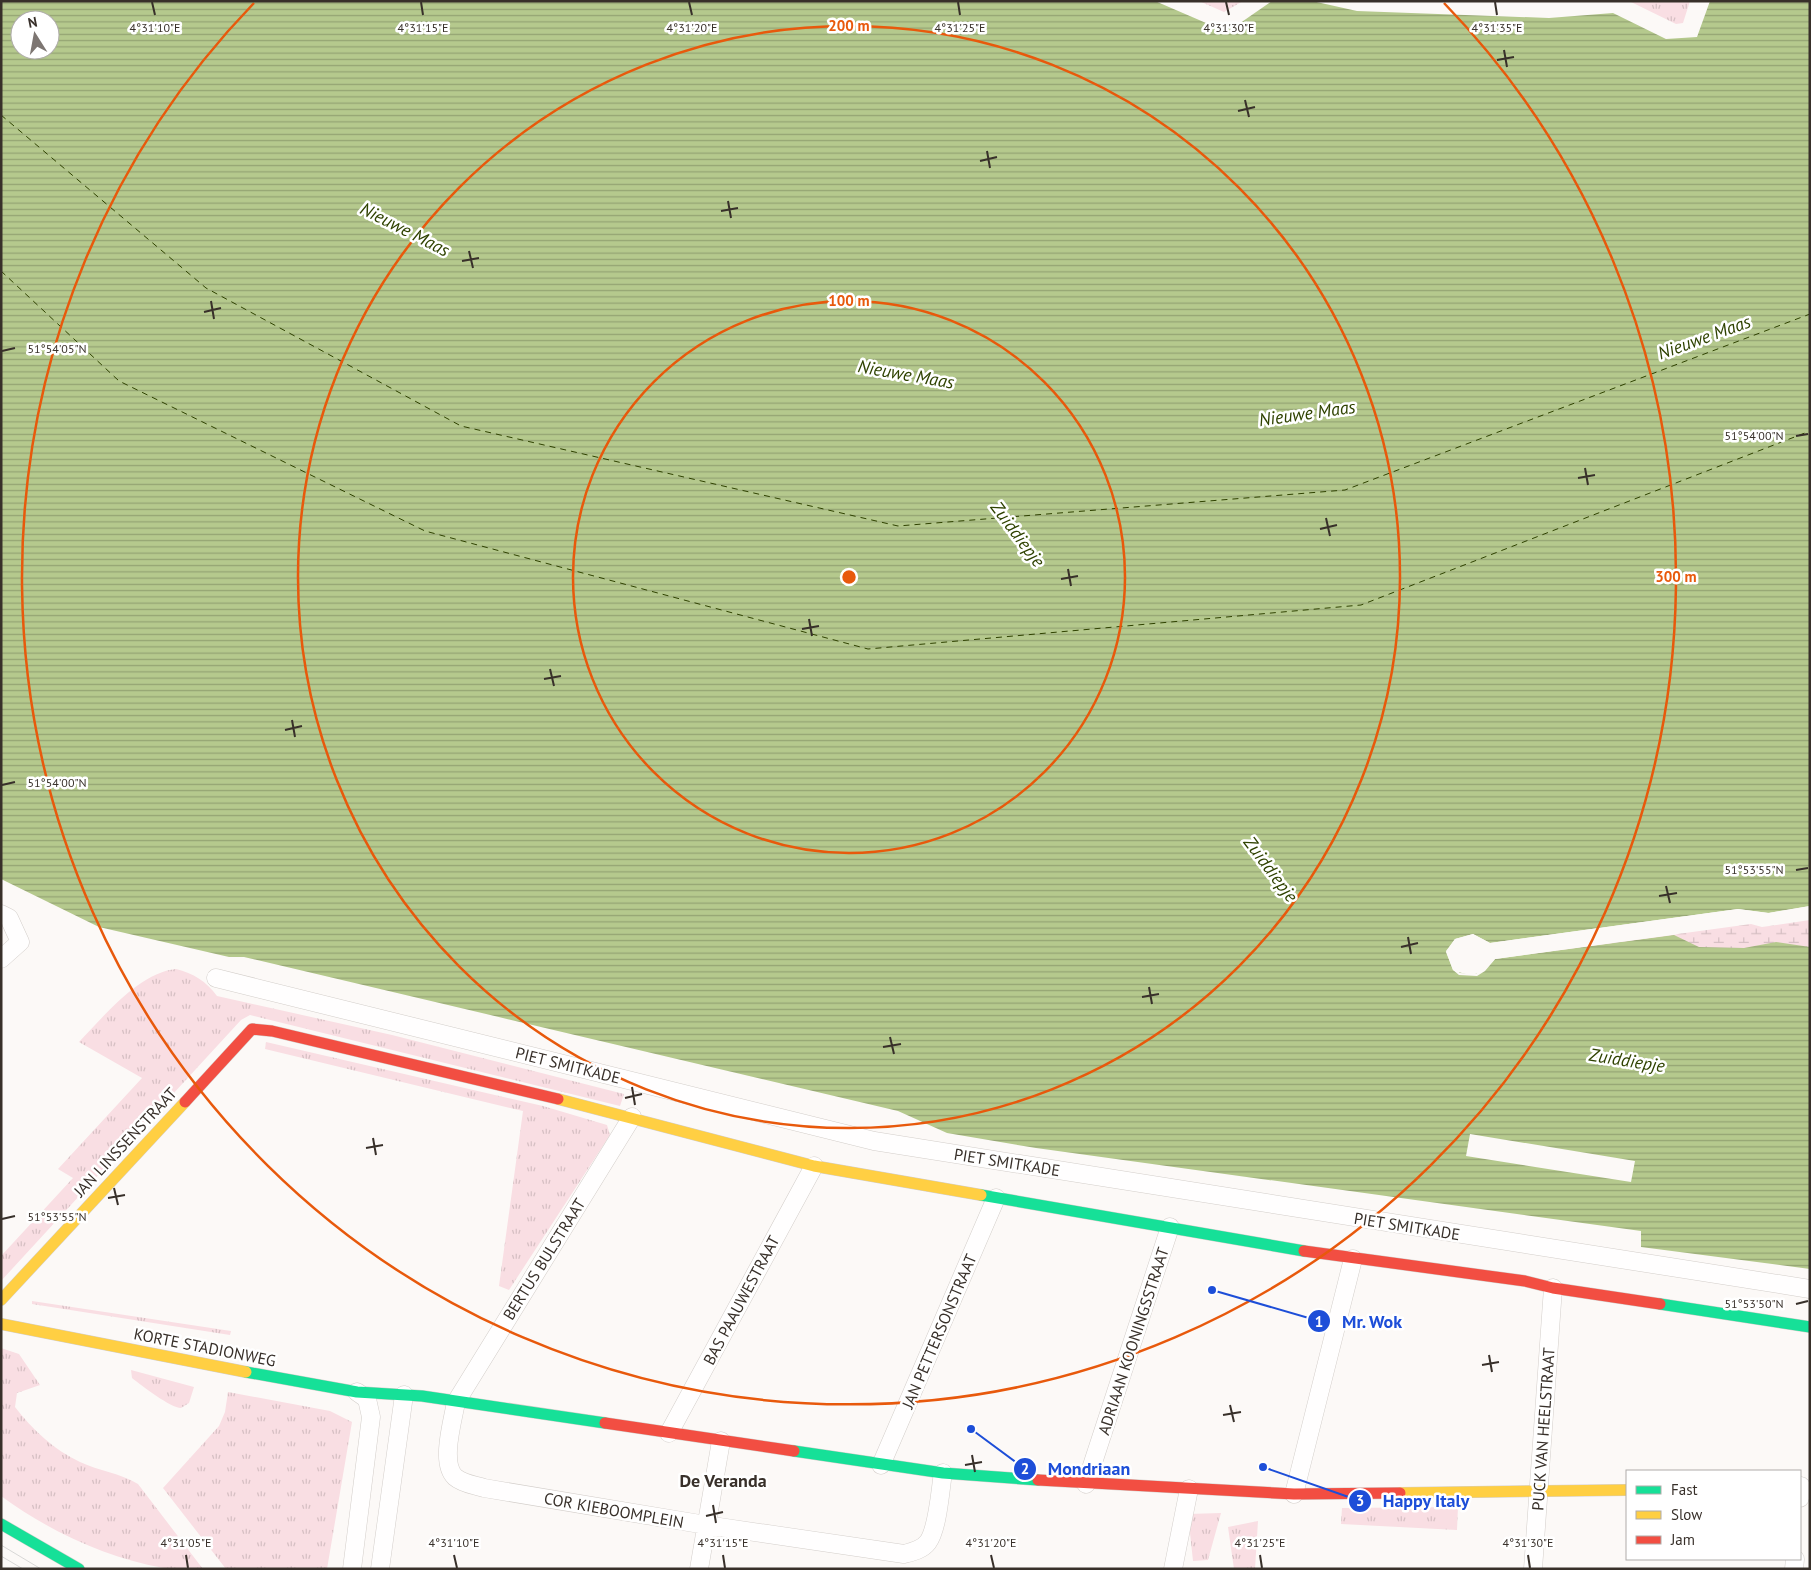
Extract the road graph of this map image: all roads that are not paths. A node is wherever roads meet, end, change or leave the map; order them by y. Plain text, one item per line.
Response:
1 (1, 914) edge
2 (1, 959) edge
3 (216, 978) dead end
4 (632, 1117) junction
5 (814, 1166) junction
6 (996, 1198) junction
7 (1170, 1227) junction
8 (1353, 1259) junction
9 (1553, 1288) junction
10 (1810, 1289) edge
11 (1, 1300) edge
12 (1, 1324) edge
13 (1810, 1326) edge
14 (358, 1392) junction
15 (404, 1395) junction
16 (456, 1402) junction
17 (669, 1433) junction
18 (721, 1441) junction
19 (882, 1464) junction
20 (943, 1473) junction
21 (1086, 1484) junction
22 (1626, 1490) edge
23 (1539, 1491) junction
24 (1189, 1493) junction
25 (1294, 1494) junction
26 (1, 1524) edge
27 (706, 1525) junction
28 (79, 1569) edge
29 (352, 1569) edge
30 (380, 1569) edge
31 (699, 1569) edge
32 (1173, 1569) edge
33 (1533, 1569) edge

1 - 2 street
3 - 10 street, PIET SMITKADE
4 - 5 street
4 - 11 street, JAN LINSSENSTRAAT
4 - 16 street, BERTUS BULSTRAAT
5 - 6 street
5 - 17 street, BAS PAAUWESTRAAT
6 - 7 street
6 - 19 street, JAN PETTERSONSTRAAT
7 - 8 street
7 - 21 street, ADRIAAN KOONINGSSTRAAT
8 - 9 street
8 - 25 street
9 - 13 street
9 - 23 street, PUCK VAN HEELSTRAAT
12 - 14 street, KORTE STADIONWEG
14 - 15 street, KORTE STADIONWEG
14 - 29 street
15 - 16 street
15 - 30 street
16 - 17 street
16 - 27 street, COR KIEBOOMPLEIN
17 - 18 street
18 - 19 street
18 - 27 street
19 - 20 street
20 - 21 street
20 - 27 street, COR KIEBOOMPLEIN
21 - 24 street
22 - 23 street
23 - 25 street
23 - 33 street, PUCK VAN HEELSTRAAT
24 - 25 street
24 - 32 street
26 - 28 street
27 - 31 street

